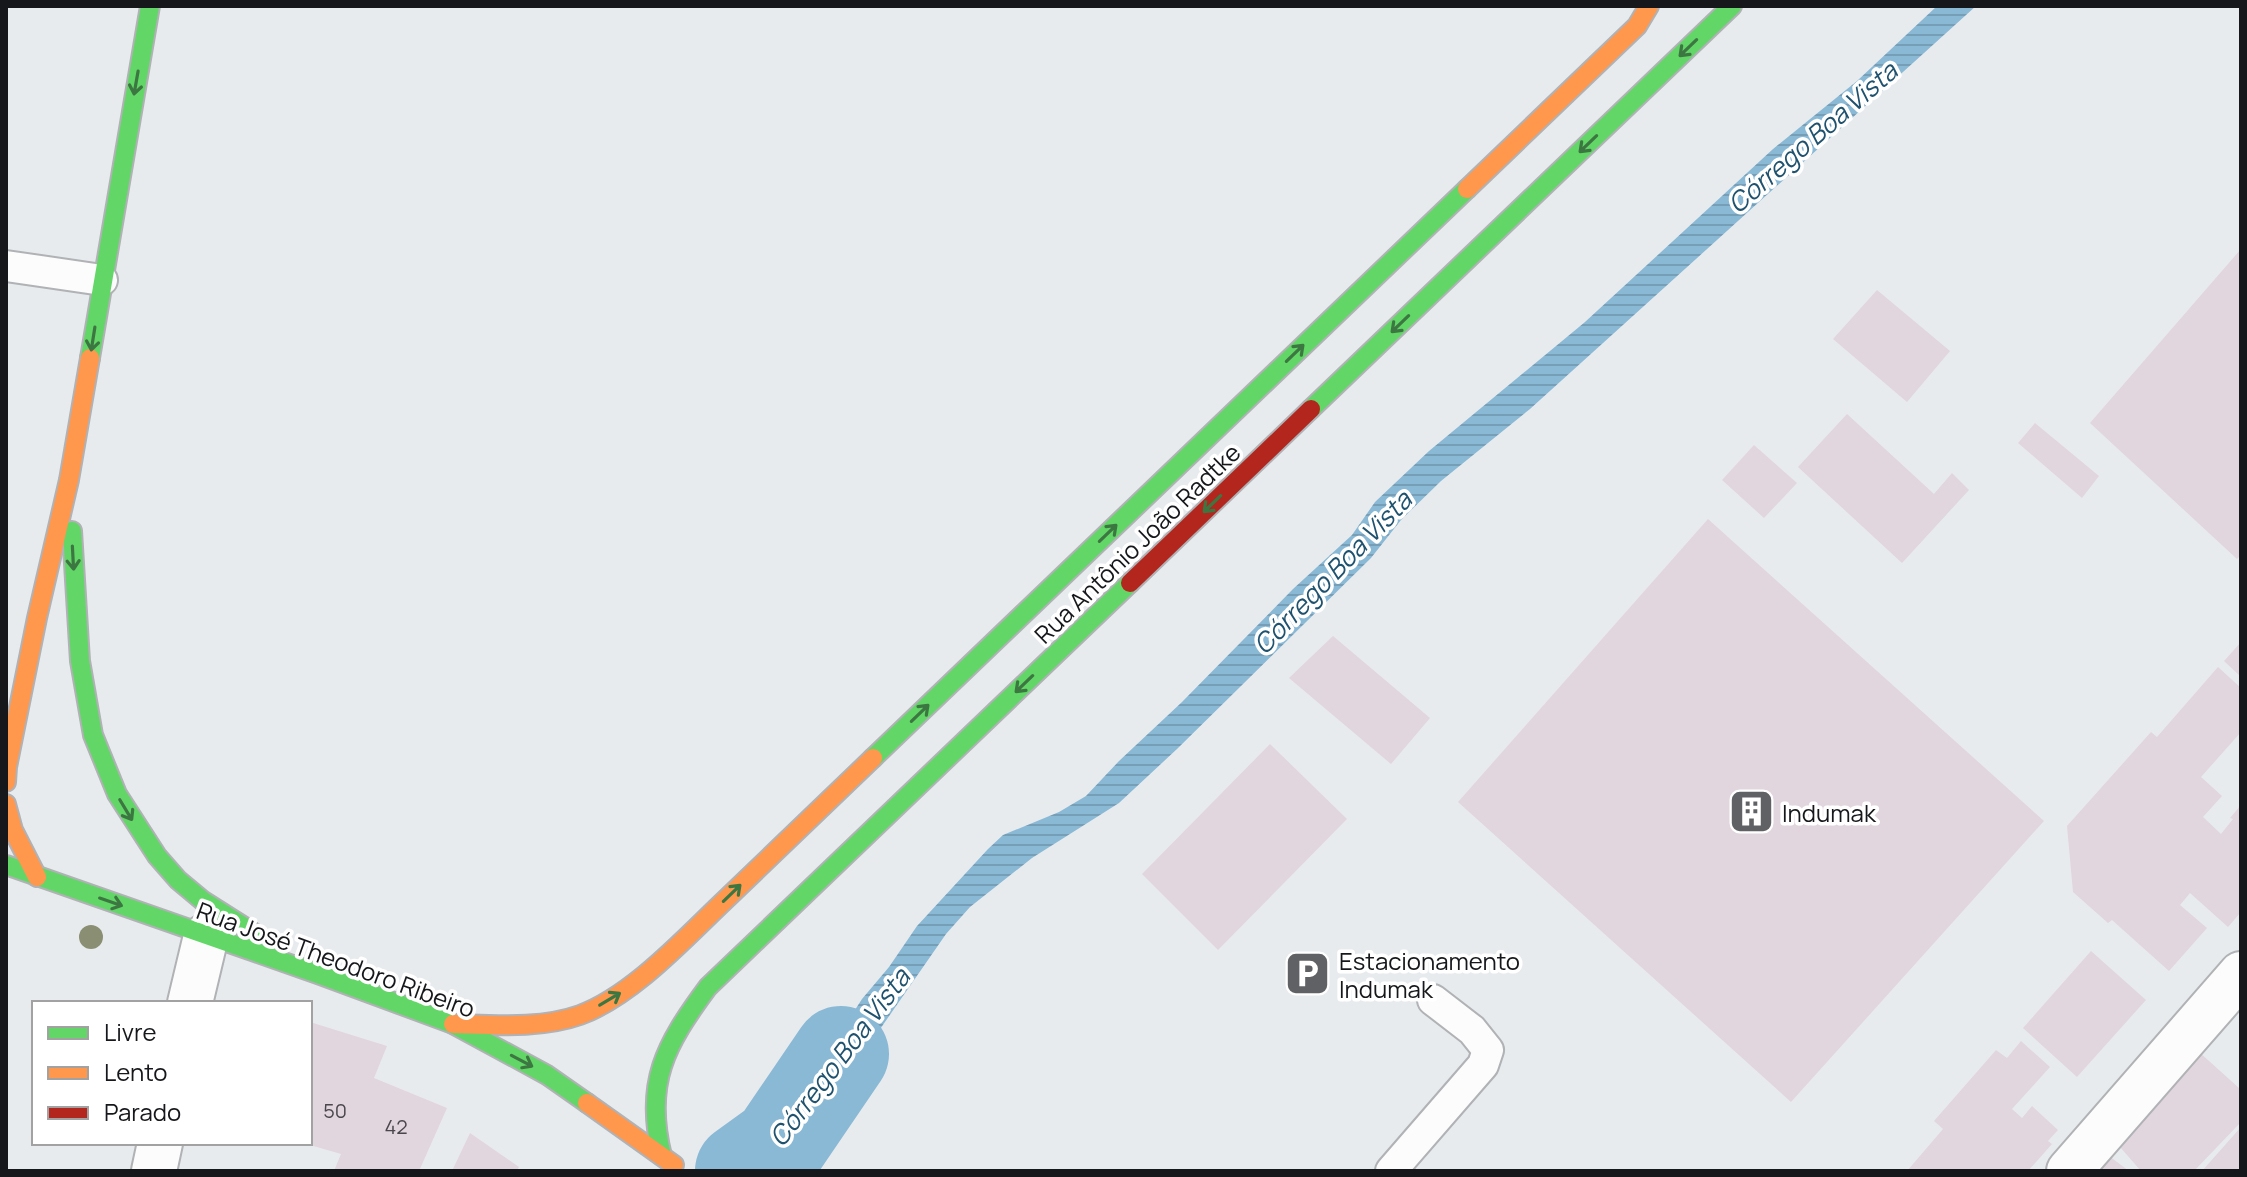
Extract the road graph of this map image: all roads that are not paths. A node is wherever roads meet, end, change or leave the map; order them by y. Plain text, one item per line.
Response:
1 (150, 6) edge
2 (1649, 6) edge
3 (1732, 6) edge
4 (6, 266) edge
5 (102, 280) junction
6 (69, 480) junction
7 (37, 618) junction
8 (14, 649) dead end
9 (6, 782) edge
10 (6, 804) edge
11 (6, 865) edge
12 (37, 877) junction
13 (206, 936) junction
14 (318, 974) junction
15 (2241, 974) edge
16 (1433, 1000) dead end
17 (190, 1001) edge
18 (453, 1024) junction
19 (160, 1145) edge
20 (662, 1156) junction
21 (681, 1170) edge
22 (154, 1171) edge
23 (1391, 1171) edge
24 (2069, 1171) edge

1 -> 5 street
18 -> 2 street, Rua Antônio João Radtke
3 -> 20 street, Rua Antônio João Radtke
4 - 5 lane
5 -> 6 street
6 - 7 street
6 -> 14 street
7 - 8 street
7 - 9 street
10 - 12 street
11 - 12 street, Rua José Theodoro Ribeiro
12 -> 13 street, Rua José Theodoro Ribeiro
13 - 14 street, Rua José Theodoro Ribeiro
13 - 17 street
14 - 18 street, Rua José Theodoro Ribeiro
15 - 24 street
16 - 23 lane
18 -> 20 street, Rua José Theodoro Ribeiro
19 - 22 street
20 - 21 street, Rua José Theodoro Ribeiro

